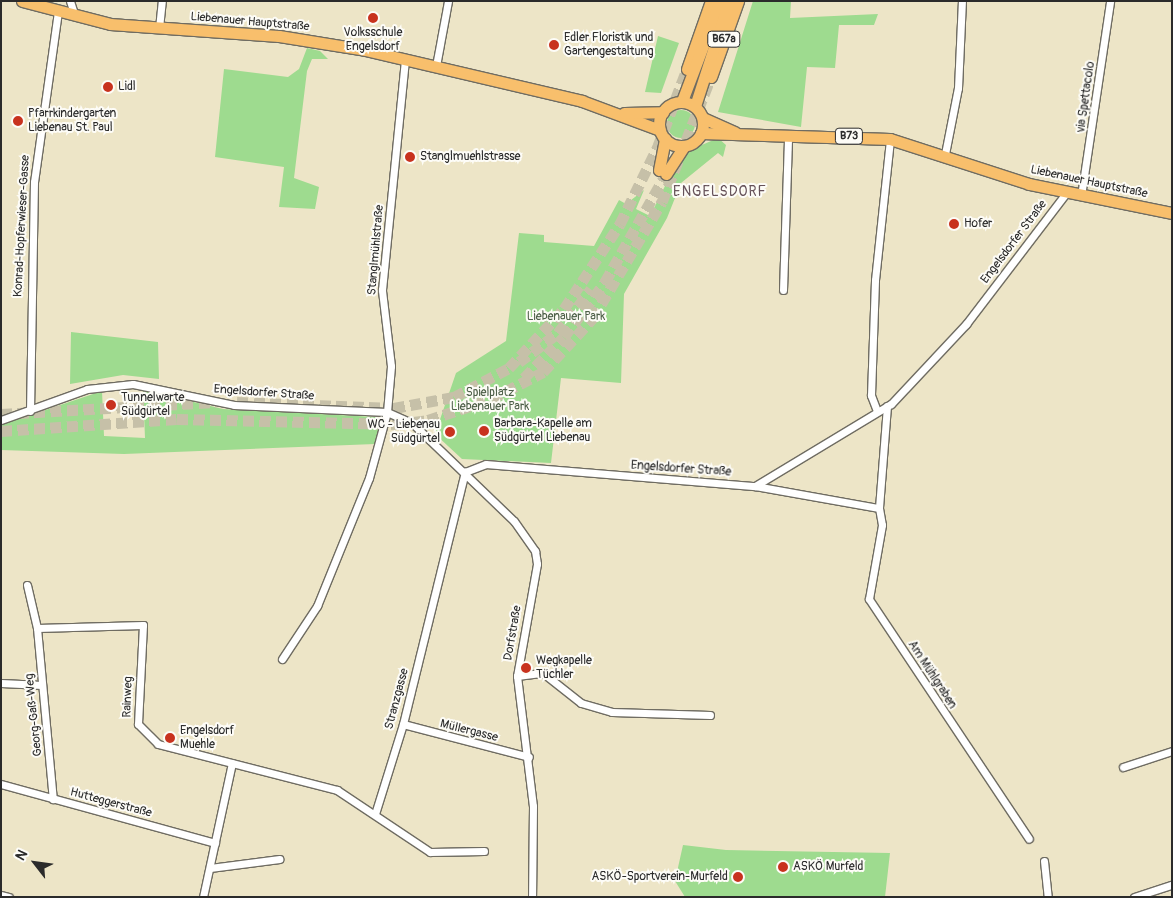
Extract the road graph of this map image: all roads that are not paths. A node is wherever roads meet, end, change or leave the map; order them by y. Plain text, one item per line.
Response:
1 (22, 1) edge
2 (70, 1) edge
3 (162, 1) edge
4 (448, 1) edge
5 (711, 1) edge
6 (720, 1) edge
7 (729, 1) edge
8 (738, 1) edge
9 (962, 1) edge
10 (1110, 1) edge
11 (58, 12) junction
12 (75, 17) junction
13 (159, 28) junction
14 (405, 59) junction
15 (436, 66) junction
16 (687, 69) tunnel mouth
17 (711, 77) tunnel mouth
18 (682, 102) junction
19 (695, 106) junction
20 (663, 112) junction
21 (620, 113) junction
22 (703, 118) junction
23 (735, 132) junction
24 (701, 133) junction
25 (663, 134) junction
26 (788, 137) junction
27 (888, 144) junction
28 (684, 146) junction
29 (945, 154) junction
30 (1066, 193) junction
31 (1081, 196) junction
32 (1172, 213) edge
33 (783, 290) dead end
34 (887, 406) junction
35 (30, 411) junction
36 (387, 412) junction
37 (877, 412) junction
38 (1, 420) edge
39 (412, 423) joint
40 (465, 472) junction
41 (755, 486) junction
42 (879, 508) junction
43 (27, 585) dead end
44 (37, 628) junction
45 (282, 659) dead end
46 (517, 676) junction
47 (1, 683) edge
48 (42, 685) junction
49 (710, 714) dead end
50 (403, 724) junction
51 (1172, 751) edge
52 (530, 757) junction
53 (232, 763) junction
54 (1123, 767) dead end
55 (1, 784) edge
56 (53, 799) junction
57 (375, 814) junction
58 (1029, 839) dead end
59 (215, 843) junction
60 (484, 851) dead end
61 (279, 858) dead end
62 (1044, 861) dead end
63 (210, 868) junction
64 (1172, 885) edge
65 (1, 895) edge
66 (9, 897) edge
67 (204, 897) edge
68 (532, 897) edge
69 (1048, 897) edge
70 (1134, 897) edge

1 - 11 main road, Liebenauer Hauptstraße
2 - 12 street
3 - 13 street
4 - 15 street
5 - 16 main road, B67a
6 - 18 main road
7 - 19 main road
8 - 17 main road, B67a
9 - 29 street
10 - 31 street, via Spettacolo
11 - 12 main road, Liebenauer Hauptstraße
11 - 35 street, Konrad-Hopferwieser-Gasse
12 - 13 main road, Liebenauer Hauptstraße
13 - 14 main road, Liebenauer Hauptstraße
14 - 15 main road, Liebenauer Hauptstraße
14 - 36 street, Stanglmühlstraße
15 - 21 main road, Liebenauer Hauptstraße
18 - 19 main road
18 - 20 main road
19 - 22 main road
20 - 21 main road, Liebenauer Hauptstraße
20 - 25 main road
21 - 25 main road, Liebenauer Hauptstraße
22 - 23 main road, Liebenauer Hauptstraße / B73
22 - 24 main road
23 - 24 main road, Liebenauer Hauptstraße / B73
23 - 26 main road, Liebenauer Hauptstraße / B73
24 - 28 main road
25 - 28 main road
25 - 28 main road
26 - 27 main road, Liebenauer Hauptstraße / B73
26 - 33 street
27 - 29 main road, Liebenauer Hauptstraße / B73
27 - 37 street
29 - 30 main road, Liebenauer Hauptstraße / B73
30 - 31 main road, Liebenauer Hauptstraße / B73
30 - 34 street, Engelsdorfer Straße
31 - 32 main road, Liebenauer Hauptstraße / B73
34 - 37 street, Engelsdorfer Straße
34 - 42 street, Am Mühlgraben
35 - 36 street, Engelsdorfer Straße
35 - 38 street, Engelsdorfer Straße
36 - 39 street, Engelsdorfer Straße
36 - 45 street, Stanglmühlstraße
37 - 41 street, Engelsdorfer Straße
39 - 40 street, Dorfstraße
40 - 41 street, Engelsdorfer Straße
40 - 46 street, Dorfstraße
40 - 50 street, Stranzgasse
41 - 42 street
42 - 58 street, Am Mühlgraben
43 - 44 street, Georg-Gaß-Weg
44 - 48 street, Georg-Gaß-Weg
44 - 53 street, Rainweg
46 - 49 street
46 - 52 street, Dorfstraße
47 - 48 street
48 - 56 street, Georg-Gaß-Weg
50 - 52 street, Müllergasse
50 - 57 street, Stranzgasse
51 - 54 street
52 - 68 street, Dorfstraße
53 - 57 street, Rainweg
53 - 59 street
55 - 56 street, Hutteggerstraße
56 - 59 street, Hutteggerstraße
57 - 60 street
59 - 63 street
61 - 63 street
62 - 69 street
63 - 67 street
64 - 70 street
65 - 66 street

